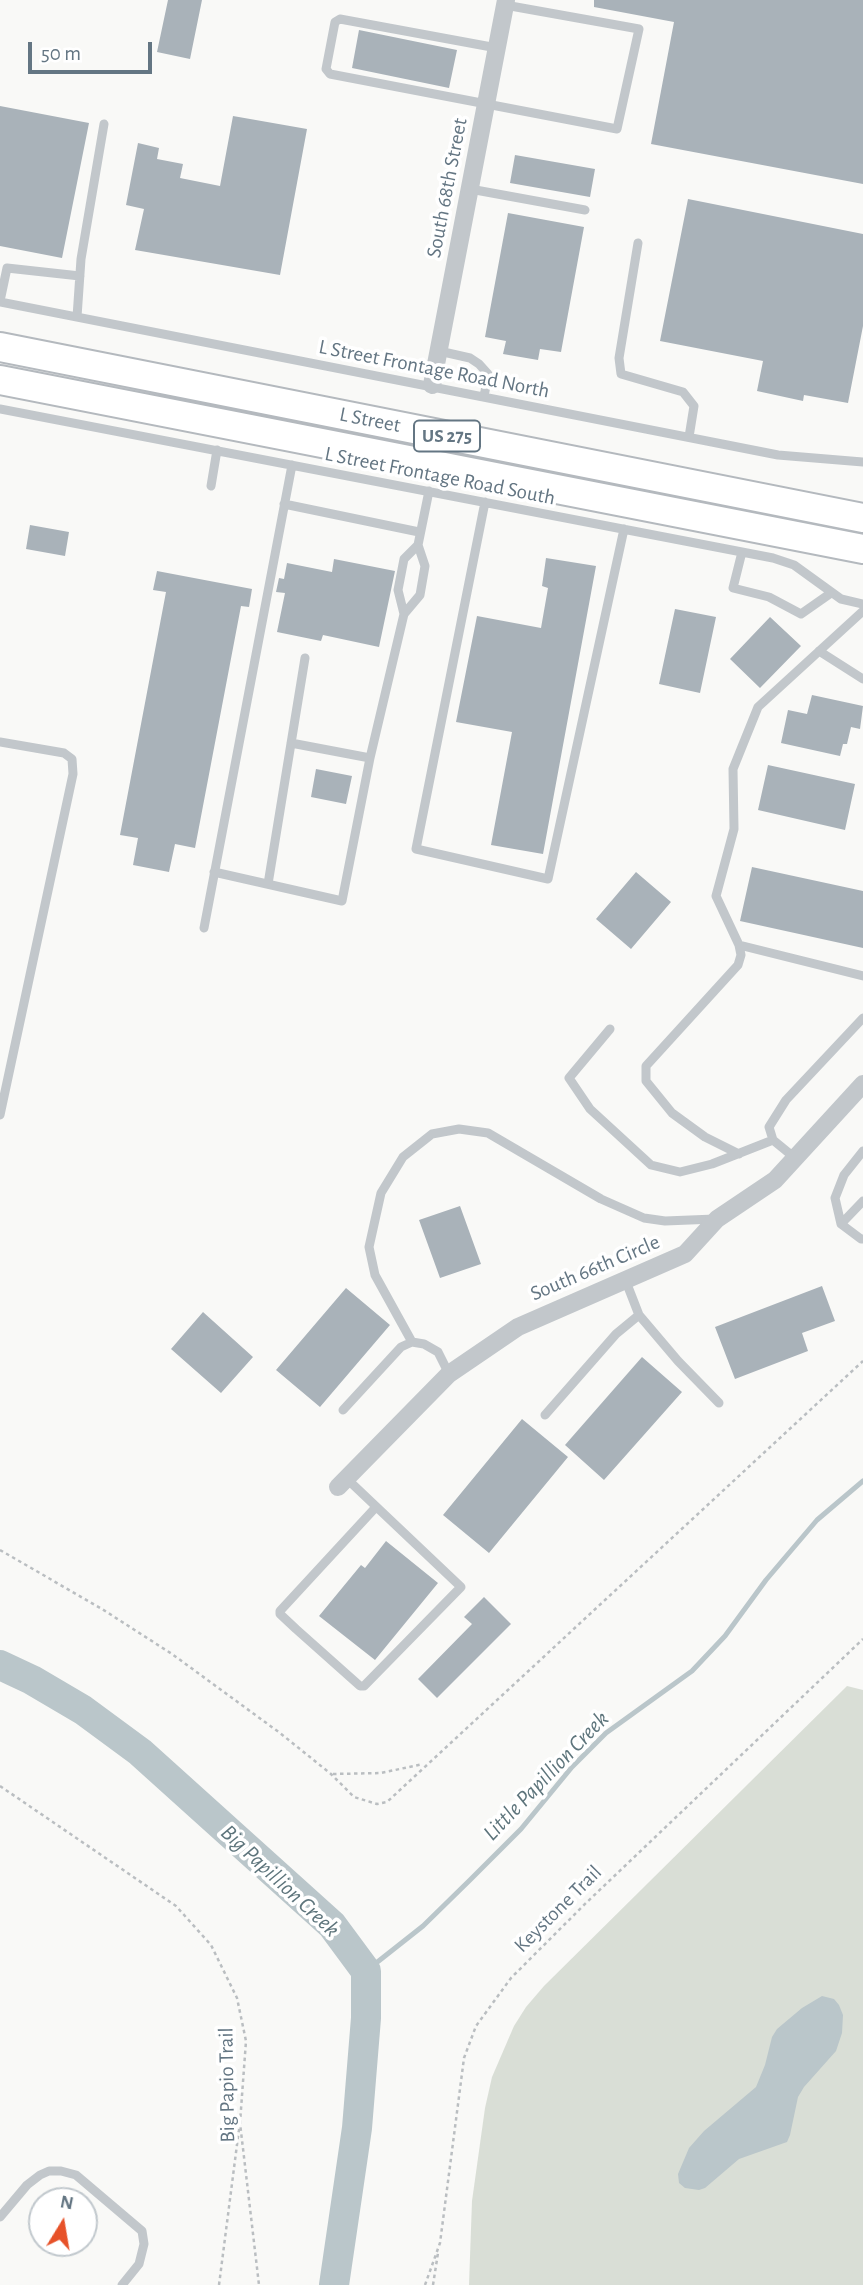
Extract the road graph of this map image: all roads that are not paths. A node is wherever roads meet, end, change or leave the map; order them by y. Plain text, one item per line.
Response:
1 (506, 3) edge
2 (497, 48) junction
3 (486, 104) junction
4 (104, 124) dead end
5 (470, 189) junction
6 (585, 210) dead end
7 (638, 243) dead end
8 (3, 268) edge
9 (80, 276) junction
10 (0, 302) edge
11 (77, 317) junction
12 (0, 347) edge
13 (439, 351) junction
14 (0, 380) edge
15 (432, 385) junction
16 (484, 397) junction
17 (0, 409) edge
18 (689, 437) junction
19 (217, 450) junction
20 (863, 462) edge
21 (292, 465) junction
22 (211, 486) dead end
23 (429, 491) junction
24 (485, 502) junction
25 (284, 504) junction
26 (863, 517) edge
27 (624, 529) junction
28 (419, 532) junction
29 (418, 545) junction
30 (863, 549) edge
31 (742, 552) junction
32 (831, 593) junction
33 (863, 604) edge
34 (863, 611) edge
35 (404, 614) junction
36 (819, 651) junction
37 (305, 658) dead end
38 (863, 679) edge
39 (0, 742) edge
40 (291, 743) junction
41 (370, 758) junction
42 (214, 873) junction
43 (268, 884) junction
44 (204, 928) dead end
45 (739, 945) junction
46 (863, 976) edge
47 (863, 1018) edge
48 (610, 1029) dead end
49 (863, 1084) edge
50 (0, 1115) edge
51 (773, 1140) junction
52 (863, 1151) edge
53 (739, 1154) junction
54 (795, 1158) junction
55 (863, 1201) edge
56 (717, 1219) junction
57 (841, 1224) junction
58 (863, 1239) edge
59 (625, 1279) junction
60 (639, 1315) junction
61 (412, 1342) junction
62 (449, 1374) junction
63 (719, 1403) dead end
64 (343, 1410) dead end
65 (545, 1415) dead end
66 (342, 1483) joint
67 (376, 1507) junction
68 (0, 2217) edge
69 (122, 2285) edge

1 - 2 street, South 68th Street
1 - 3 lane
2 - 3 street, South 68th Street
2 - 3 lane
3 - 5 street, South 68th Street
4 - 9 lane
5 - 6 lane
5 - 13 street, South 68th Street
7 - 18 lane
8 - 9 lane
8 - 10 lane
9 - 11 lane
10 - 11 lane, L Street Frontage Road North
11 - 15 lane, L Street Frontage Road North
12 - 26 main road, L Street / US 275
13 - 15 street, South 68th Street
13 - 16 lane
14 - 30 main road, L Street / US 275
15 - 16 lane, L Street Frontage Road North
16 - 18 lane, L Street Frontage Road North
17 - 19 lane, L Street Frontage Road South
18 - 20 lane, L Street Frontage Road North
19 - 21 lane, L Street Frontage Road South
19 - 22 lane
21 - 23 lane, L Street Frontage Road South
21 - 25 lane
23 - 24 lane, L Street Frontage Road South
23 - 28 lane
24 - 27 lane, L Street Frontage Road South
24 - 27 lane
25 - 28 lane
25 - 42 lane
27 - 31 lane, L Street Frontage Road South
28 - 29 lane
29 - 35 lane
29 - 35 lane
31 - 32 lane, L Street Frontage Road South
31 - 32 lane
32 - 33 lane, L Street Frontage Road South
34 - 36 lane
35 - 41 lane
36 - 38 lane
36 - 45 lane
37 - 40 lane
39 - 50 lane
40 - 41 lane
40 - 43 lane
41 - 43 lane
42 - 43 lane
42 - 44 lane
45 - 46 lane
45 - 53 lane
47 - 51 lane
48 - 53 lane
49 - 54 street, South 66th Circle
51 - 53 lane
51 - 54 lane
52 - 57 lane
54 - 56 street, South 66th Circle
55 - 57 lane
56 - 59 street, South 66th Circle
56 - 61 lane
57 - 58 lane
59 - 60 lane
59 - 62 street, South 66th Circle
60 - 63 lane
60 - 65 lane
61 - 62 lane
61 - 64 lane
62 - 66 street, South 66th Circle
66 - 67 lane
67 - 67 lane
68 - 69 lane

